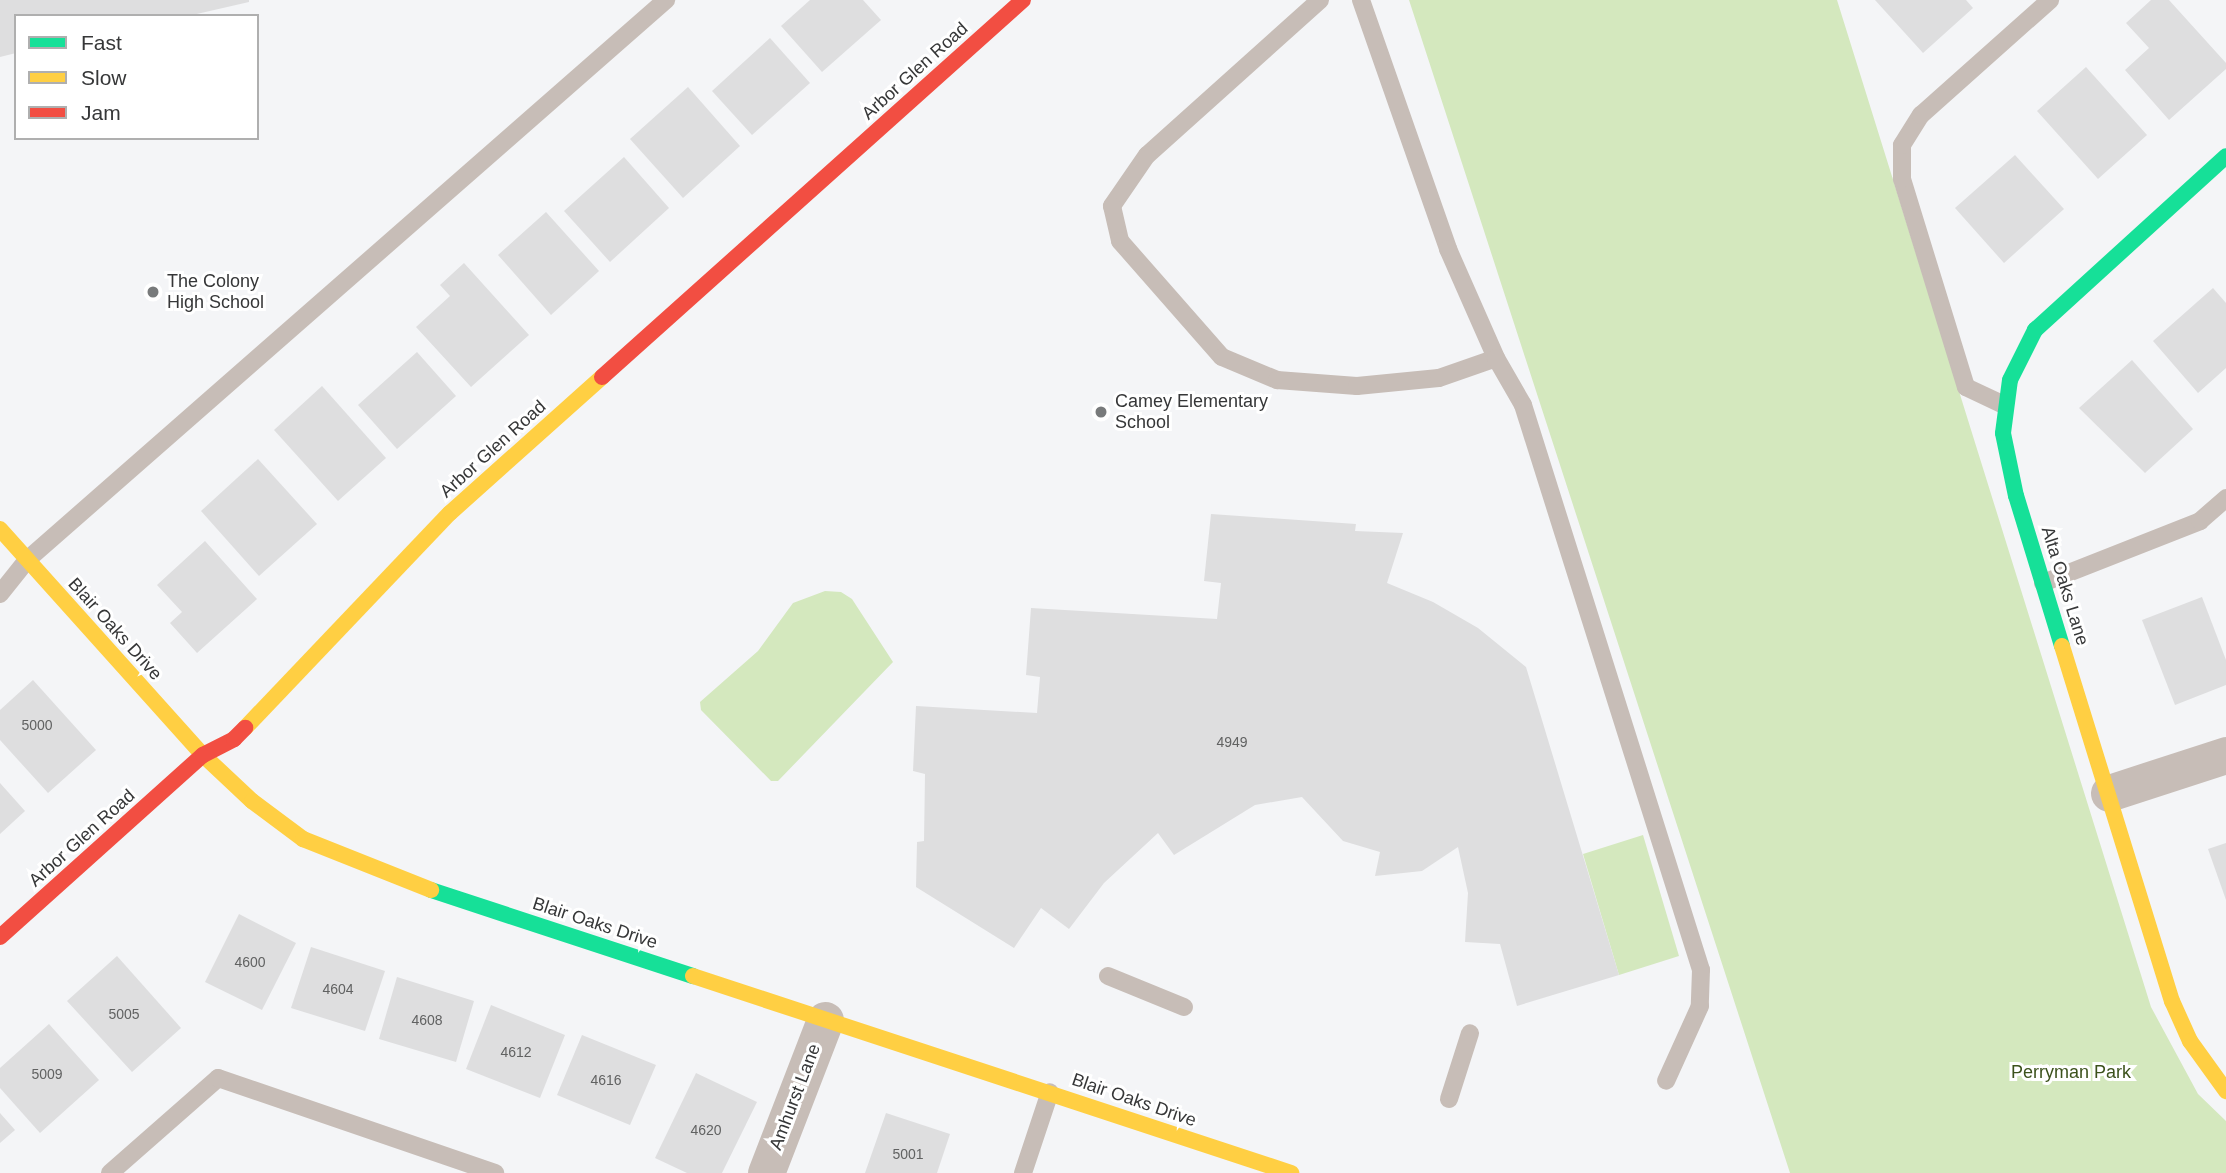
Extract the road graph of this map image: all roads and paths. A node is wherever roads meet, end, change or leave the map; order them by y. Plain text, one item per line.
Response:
1 (666, 0) edge
2 (1023, 0) edge
3 (1320, 0) edge
4 (1361, 0) edge
5 (2050, 0) edge
6 (2226, 156) edge
7 (1496, 358) junction
8 (2004, 405) junction
9 (2226, 498) edge
10 (0, 529) edge
11 (27, 560) junction
12 (2043, 583) junction
13 (0, 594) edge
14 (203, 755) junction
15 (2226, 755) edge
16 (2109, 793) junction
17 (0, 937) edge
18 (1108, 976) dead end
19 (1184, 1007) dead end
20 (825, 1020) junction
21 (1470, 1033) dead end
22 (1666, 1082) dead end
23 (2226, 1091) edge
24 (1050, 1092) junction
25 (1449, 1099) dead end
26 (1272, 1170) edge
27 (110, 1173) edge
28 (495, 1173) edge
29 (766, 1173) edge
30 (1023, 1173) edge

1 - 11 lane
2 - 14 street, Arbor Glen Road
3 - 7 lane
4 - 7 lane
5 - 8 lane
6 - 8 street, Alta Oaks Lane
7 - 22 lane
8 - 12 street, Alta Oaks Lane
9 - 12 lane
10 - 11 street, Blair Oaks Drive
11 - 13 lane
11 - 14 street, Blair Oaks Drive
12 - 16 street, Alta Oaks Lane
14 - 17 street, Arbor Glen Road
14 - 20 street, Blair Oaks Drive
15 - 16 street
16 - 23 street, Alta Oaks Lane
18 - 19 lane
20 - 24 street, Blair Oaks Drive
20 - 29 street, Amhurst Lane
21 - 25 lane
24 - 26 street, Blair Oaks Drive
24 - 30 lane
27 - 28 lane

